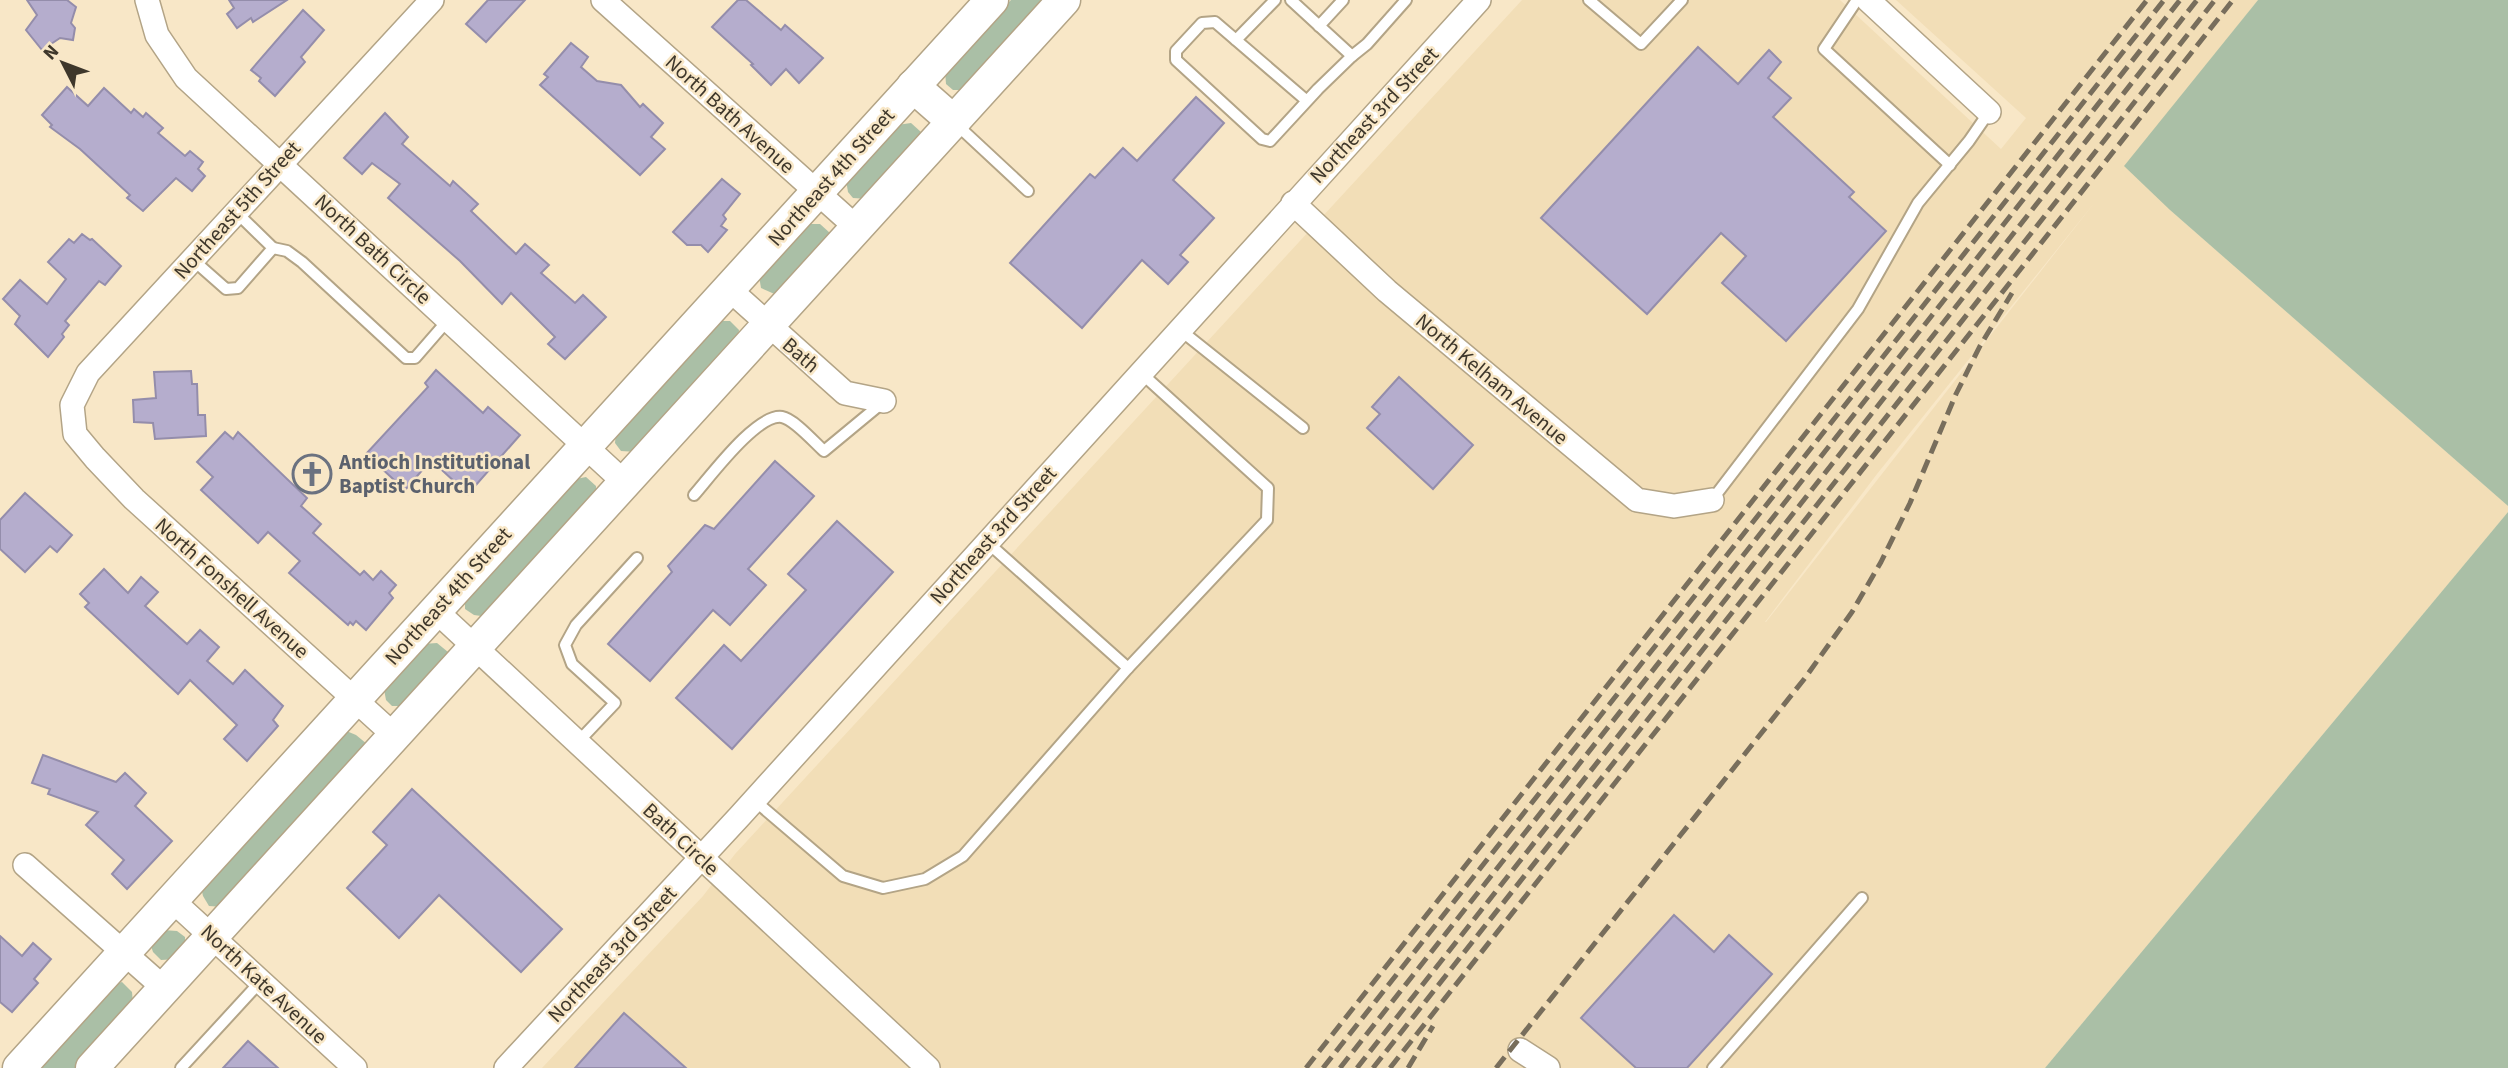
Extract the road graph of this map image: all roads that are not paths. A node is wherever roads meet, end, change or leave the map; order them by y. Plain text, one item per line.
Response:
1 (147, 0) edge
2 (432, 0) edge
3 (603, 0) edge
4 (992, 0) edge
5 (1064, 0) edge
6 (1275, 0) edge
7 (1291, 0) edge
8 (1343, 0) edge
9 (1406, 0) edge
10 (1479, 0) edge
11 (1589, 0) edge
12 (1682, 0) edge
13 (1857, 0) edge
14 (1868, 0) edge
15 (1319, 26) junction
16 (1236, 40) junction
17 (1352, 57) junction
18 (913, 86) junction
19 (1307, 101) junction
20 (1989, 112) joint
21 (954, 122) junction
22 (280, 163) junction
23 (1950, 165) junction
24 (1028, 191) dead end
25 (817, 192) junction
26 (1293, 203) junction
27 (235, 212) junction
28 (857, 228) junction
29 (273, 248) junction
30 (192, 259) junction
31 (729, 289) junction
32 (448, 320) junction
33 (767, 325) junction
34 (1179, 329) junction
35 (1140, 372) junction
36 (884, 401) joint
37 (1303, 428) dead end
38 (75, 434) joint
39 (584, 446) junction
40 (624, 482) junction
41 (694, 495) dead end
42 (1712, 499) joint
43 (987, 542) junction
44 (637, 558) dead end
45 (435, 610) junction
46 (474, 647) junction
47 (1128, 667) junction
48 (354, 699) junction
49 (395, 736) junction
50 (577, 743) junction
51 (754, 800) junction
52 (701, 858) junction
53 (25, 865) dead end
54 (1862, 898) dead end
55 (172, 900) junction
56 (212, 937) junction
57 (124, 953) junction
58 (261, 981) junction
59 (164, 989) junction
60 (1520, 1050) dead end
61 (918, 1065) edge
62 (19, 1068) edge
63 (92, 1068) edge
64 (181, 1068) edge
65 (355, 1068) edge
66 (506, 1068) edge
67 (1548, 1068) edge
68 (1713, 1068) edge

1 - 22 street, North Bath Circle
2 - 22 street, Northeast 5th Street
3 - 25 street, North Bath Avenue
4 - 18 main road, Northeast 4th Street
5 - 21 main road
6 - 16 lane
7 - 15 lane
8 - 15 lane
9 - 17 lane
10 - 26 street, Northeast 3rd Street
11 - 12 lane
13 - 23 lane
14 - 20 street
15 - 17 lane
16 - 19 lane
16 - 19 lane
17 - 19 lane
18 - 21 main road
18 - 25 main road, Northeast 4th Street
20 - 23 lane
21 - 24 lane
21 - 28 main road
22 - 27 street, Northeast 5th Street
22 - 32 street, North Bath Circle
23 - 42 lane
25 - 28 street, North Bath Avenue
25 - 31 main road, Northeast 4th Street
26 - 34 street, Northeast 3rd Street
26 - 42 street, North Kelham Avenue
27 - 29 lane
27 - 30 street, Northeast 5th Street
28 - 33 main road
29 - 30 lane
29 - 32 lane
30 - 38 street, Northeast 5th Street
31 - 33 street, Bath
31 - 39 main road, Northeast 4th Street
32 - 39 street, North Bath Circle
33 - 36 street, Bath
33 - 40 main road
34 - 35 street, Northeast 3rd Street
34 - 37 lane
35 - 43 street, Northeast 3rd Street
35 - 47 lane
36 - 41 lane
38 - 48 street, North Fonshell Avenue
39 - 40 street, North Bath Circle
39 - 45 main road, Northeast 4th Street
40 - 46 main road
43 - 47 lane
43 - 51 street, Northeast 3rd Street
44 - 50 lane
45 - 46 street, Bath Circle
45 - 48 main road, Northeast 4th Street
46 - 49 main road
46 - 50 street, Bath Circle
47 - 51 lane
48 - 49 street, North Fonshell Avenue
48 - 55 main road, Northeast 4th Street
49 - 56 main road
50 - 52 street, Bath Circle
51 - 52 street, Northeast 3rd Street
52 - 61 street, Bath Circle
52 - 66 street, Northeast 3rd Street
53 - 57 street
54 - 68 lane
55 - 56 street, North Kate Avenue
55 - 57 main road, Northeast 4th Street
56 - 58 street, North Kate Avenue
56 - 59 main road
57 - 59 street
57 - 62 main road, Northeast 4th Street
58 - 64 lane
58 - 65 street, North Kate Avenue
59 - 63 main road
60 - 67 street

